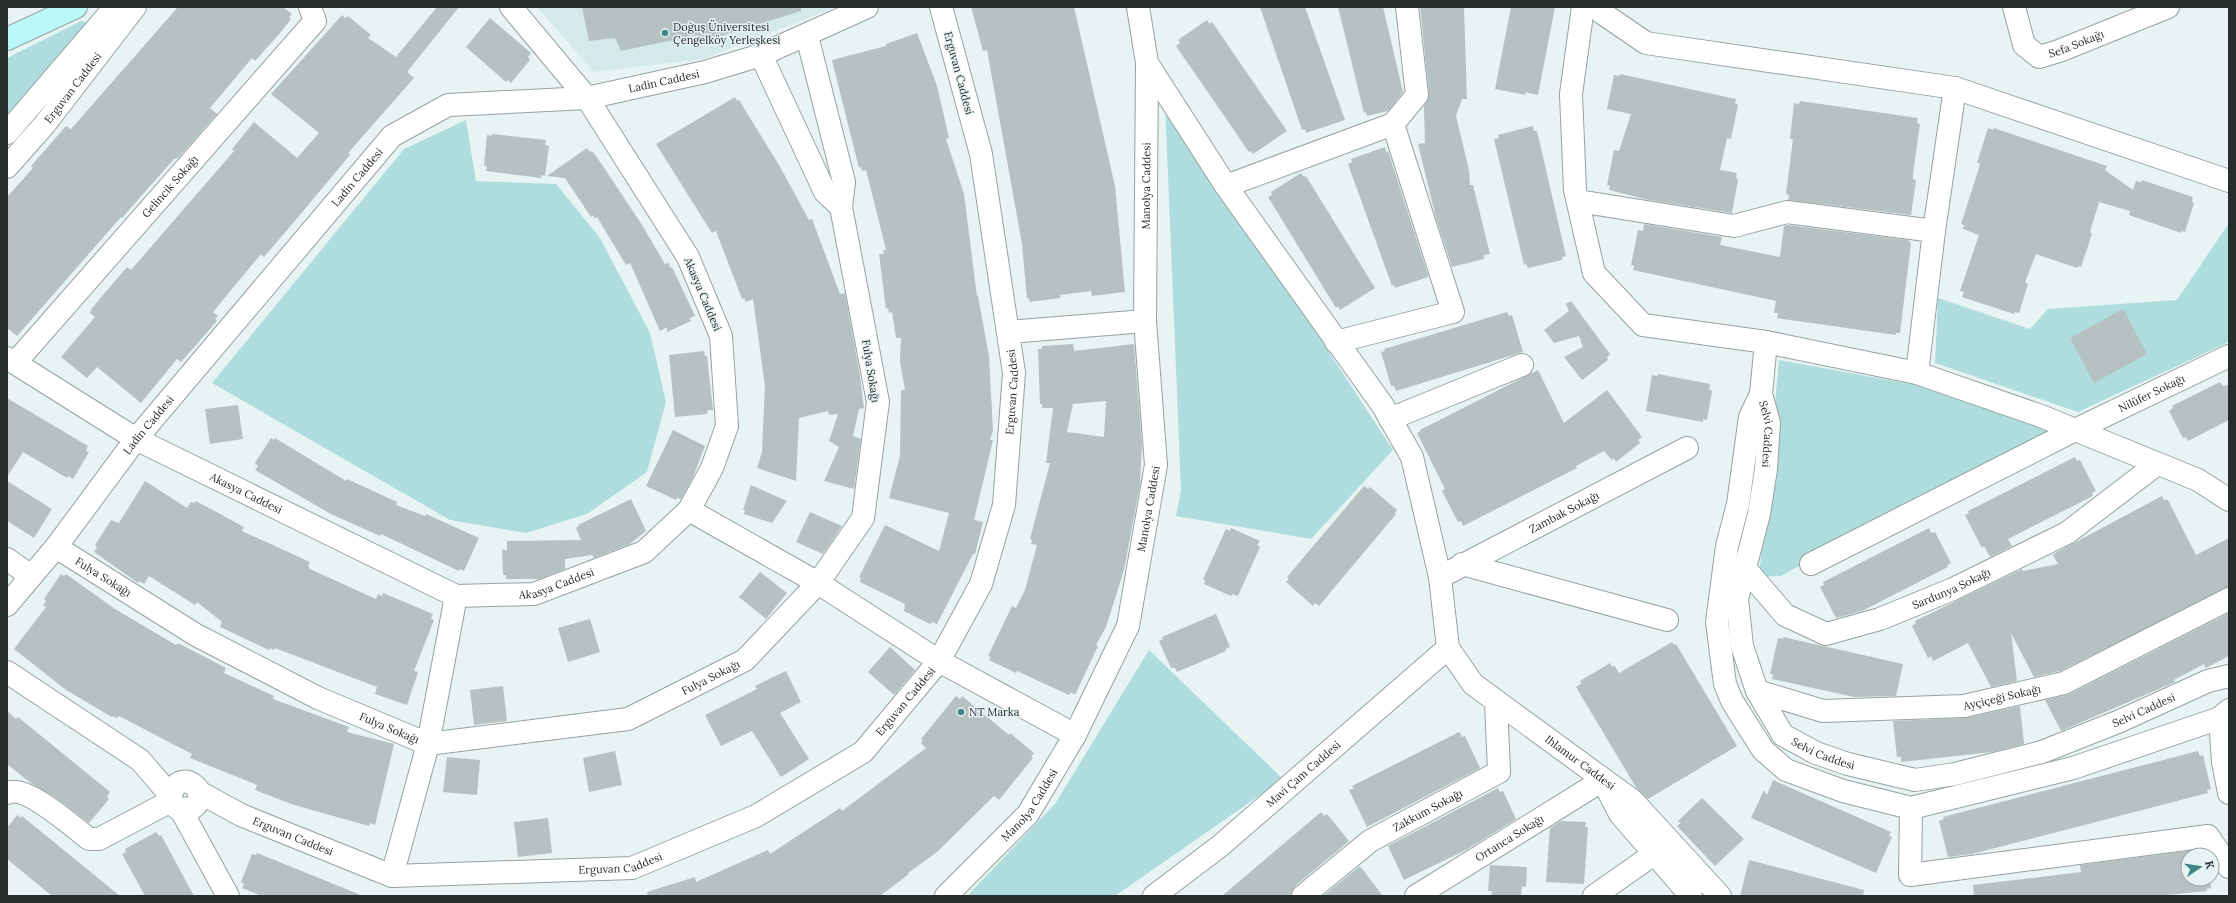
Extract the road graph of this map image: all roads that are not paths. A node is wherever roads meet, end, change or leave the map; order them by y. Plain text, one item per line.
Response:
1 (76, 7) edge
2 (115, 7) edge
3 (135, 7) edge
4 (310, 7) edge
5 (512, 7) edge
6 (867, 7) edge
7 (941, 7) edge
8 (1138, 7) edge
9 (1407, 7) edge
10 (1583, 7) edge
11 (1598, 7) edge
12 (2014, 7) edge
13 (2168, 7) edge
14 (807, 36) junction
15 (7, 39) edge
16 (761, 55) junction
17 (1147, 63) junction
18 (1955, 88) junction
19 (587, 98) junction
20 (1393, 124) junction
21 (7, 133) edge
22 (7, 166) edge
23 (2229, 181) edge
24 (1226, 186) junction
25 (1578, 201) junction
26 (841, 207) junction
27 (1934, 231) junction
28 (1145, 321) junction
29 (1008, 332) junction
30 (1336, 342) junction
31 (1766, 342) junction
32 (2229, 356) edge
33 (11, 360) edge
34 (1522, 365) dead end
35 (1917, 373) junction
36 (1761, 394) junction
37 (1390, 419) junction
38 (2075, 430) junction
39 (136, 440) junction
40 (1687, 448) dead end
41 (2157, 464) junction
42 (2229, 500) edge
43 (689, 510) junction
44 (56, 547) junction
45 (7, 559) edge
46 (1462, 564) junction
47 (1811, 564) dead end
48 (1744, 567) junction
49 (32, 576) junction
50 (1440, 577) junction
51 (818, 583) junction
52 (456, 596) junction
53 (2229, 598) edge
54 (7, 605) edge
55 (1667, 620) dead end
56 (1448, 648) junction
57 (939, 661) junction
58 (7, 672) edge
59 (2229, 676) edge
60 (1757, 691) junction
61 (1496, 701) junction
62 (2225, 714) edge
63 (1075, 735) junction
64 (428, 744) junction
65 (2226, 763) edge
66 (1603, 780) junction
67 (7, 793) edge
68 (2229, 793) edge
69 (182, 798) junction
70 (1911, 808) junction
71 (1654, 854) junction
72 (2229, 867) edge
73 (392, 876) junction
74 (228, 896) edge
75 (946, 896) edge
76 (1154, 896) edge
77 (1303, 896) edge
78 (1416, 896) edge
79 (1594, 896) edge
80 (1691, 896) edge
81 (1720, 896) edge

1 - 15 main road
2 - 21 street
3 - 22 street, Erguvan Caddesi
4 - 33 street, Gelincik Sokağı
5 - 19 street, Akasya Caddesi
6 - 14 street, Ladin Caddesi
7 - 29 street, Erguvan Caddesi
8 - 17 street
9 - 20 street
10 - 25 street
11 - 18 street
12 - 13 street, Sefa Sokağı
14 - 16 street, Ladin Caddesi
14 - 26 street, Fulya Sokağı
16 - 19 street, Ladin Caddesi
16 - 26 street
17 - 24 street
17 - 28 street, Manolya Caddesi
18 - 23 street
18 - 27 street
19 - 39 street, Ladin Caddesi
19 - 43 street, Akasya Caddesi
20 - 24 street
20 - 30 street
24 - 30 street
25 - 27 street
25 - 31 street
26 - 51 street, Fulya Sokağı
27 - 35 street
28 - 29 street
28 - 63 street, Manolya Caddesi
29 - 57 street, Erguvan Caddesi
30 - 37 street
31 - 35 street
31 - 36 street, Selvi Caddesi
32 - 38 street, Nilüfer Sokağı
33 - 39 street, Akasya Caddesi
34 - 37 street
35 - 38 street
36 - 48 street, Selvi Caddesi
36 - 70 street
37 - 50 street
38 - 41 street
38 - 47 street, Nilüfer Sokağı
39 - 44 street, Ladin Caddesi
39 - 52 street, Akasya Caddesi
40 - 46 street, Zambak Sokağı
41 - 42 street
41 - 48 street, Sardunya Sokağı
43 - 51 street
43 - 52 street, Akasya Caddesi
44 - 49 street, Ladin Caddesi
44 - 64 street, Fulya Sokağı
45 - 49 street
46 - 50 street, Zambak Sokağı
46 - 55 street
48 - 60 street, Selvi Caddesi
49 - 54 street, Ladin Caddesi
50 - 56 street
51 - 57 street
51 - 64 street, Fulya Sokağı
52 - 64 street
53 - 60 street, Ayçiçeği Sokağı
56 - 61 street, Ihlamur Caddesi
56 - 76 street, Mavi Çam Caddesi
57 - 63 street
57 - 73 street, Erguvan Caddesi
58 - 69 street, Erguvan Caddesi
59 - 60 street, Selvi Caddesi
61 - 66 street, Ihlamur Caddesi
61 - 77 street, Zakkum Sokağı
62 - 65 street
62 - 70 street
63 - 75 street, Manolya Caddesi
64 - 73 street
65 - 68 street
66 - 71 street, Ihlamur Caddesi
66 - 78 street, Ortanca Sokağı
66 - 81 street
67 - 69 street
69 - 73 street, Erguvan Caddesi
69 - 74 street
70 - 72 street
71 - 79 street
71 - 80 street, Ihlamur Caddesi

